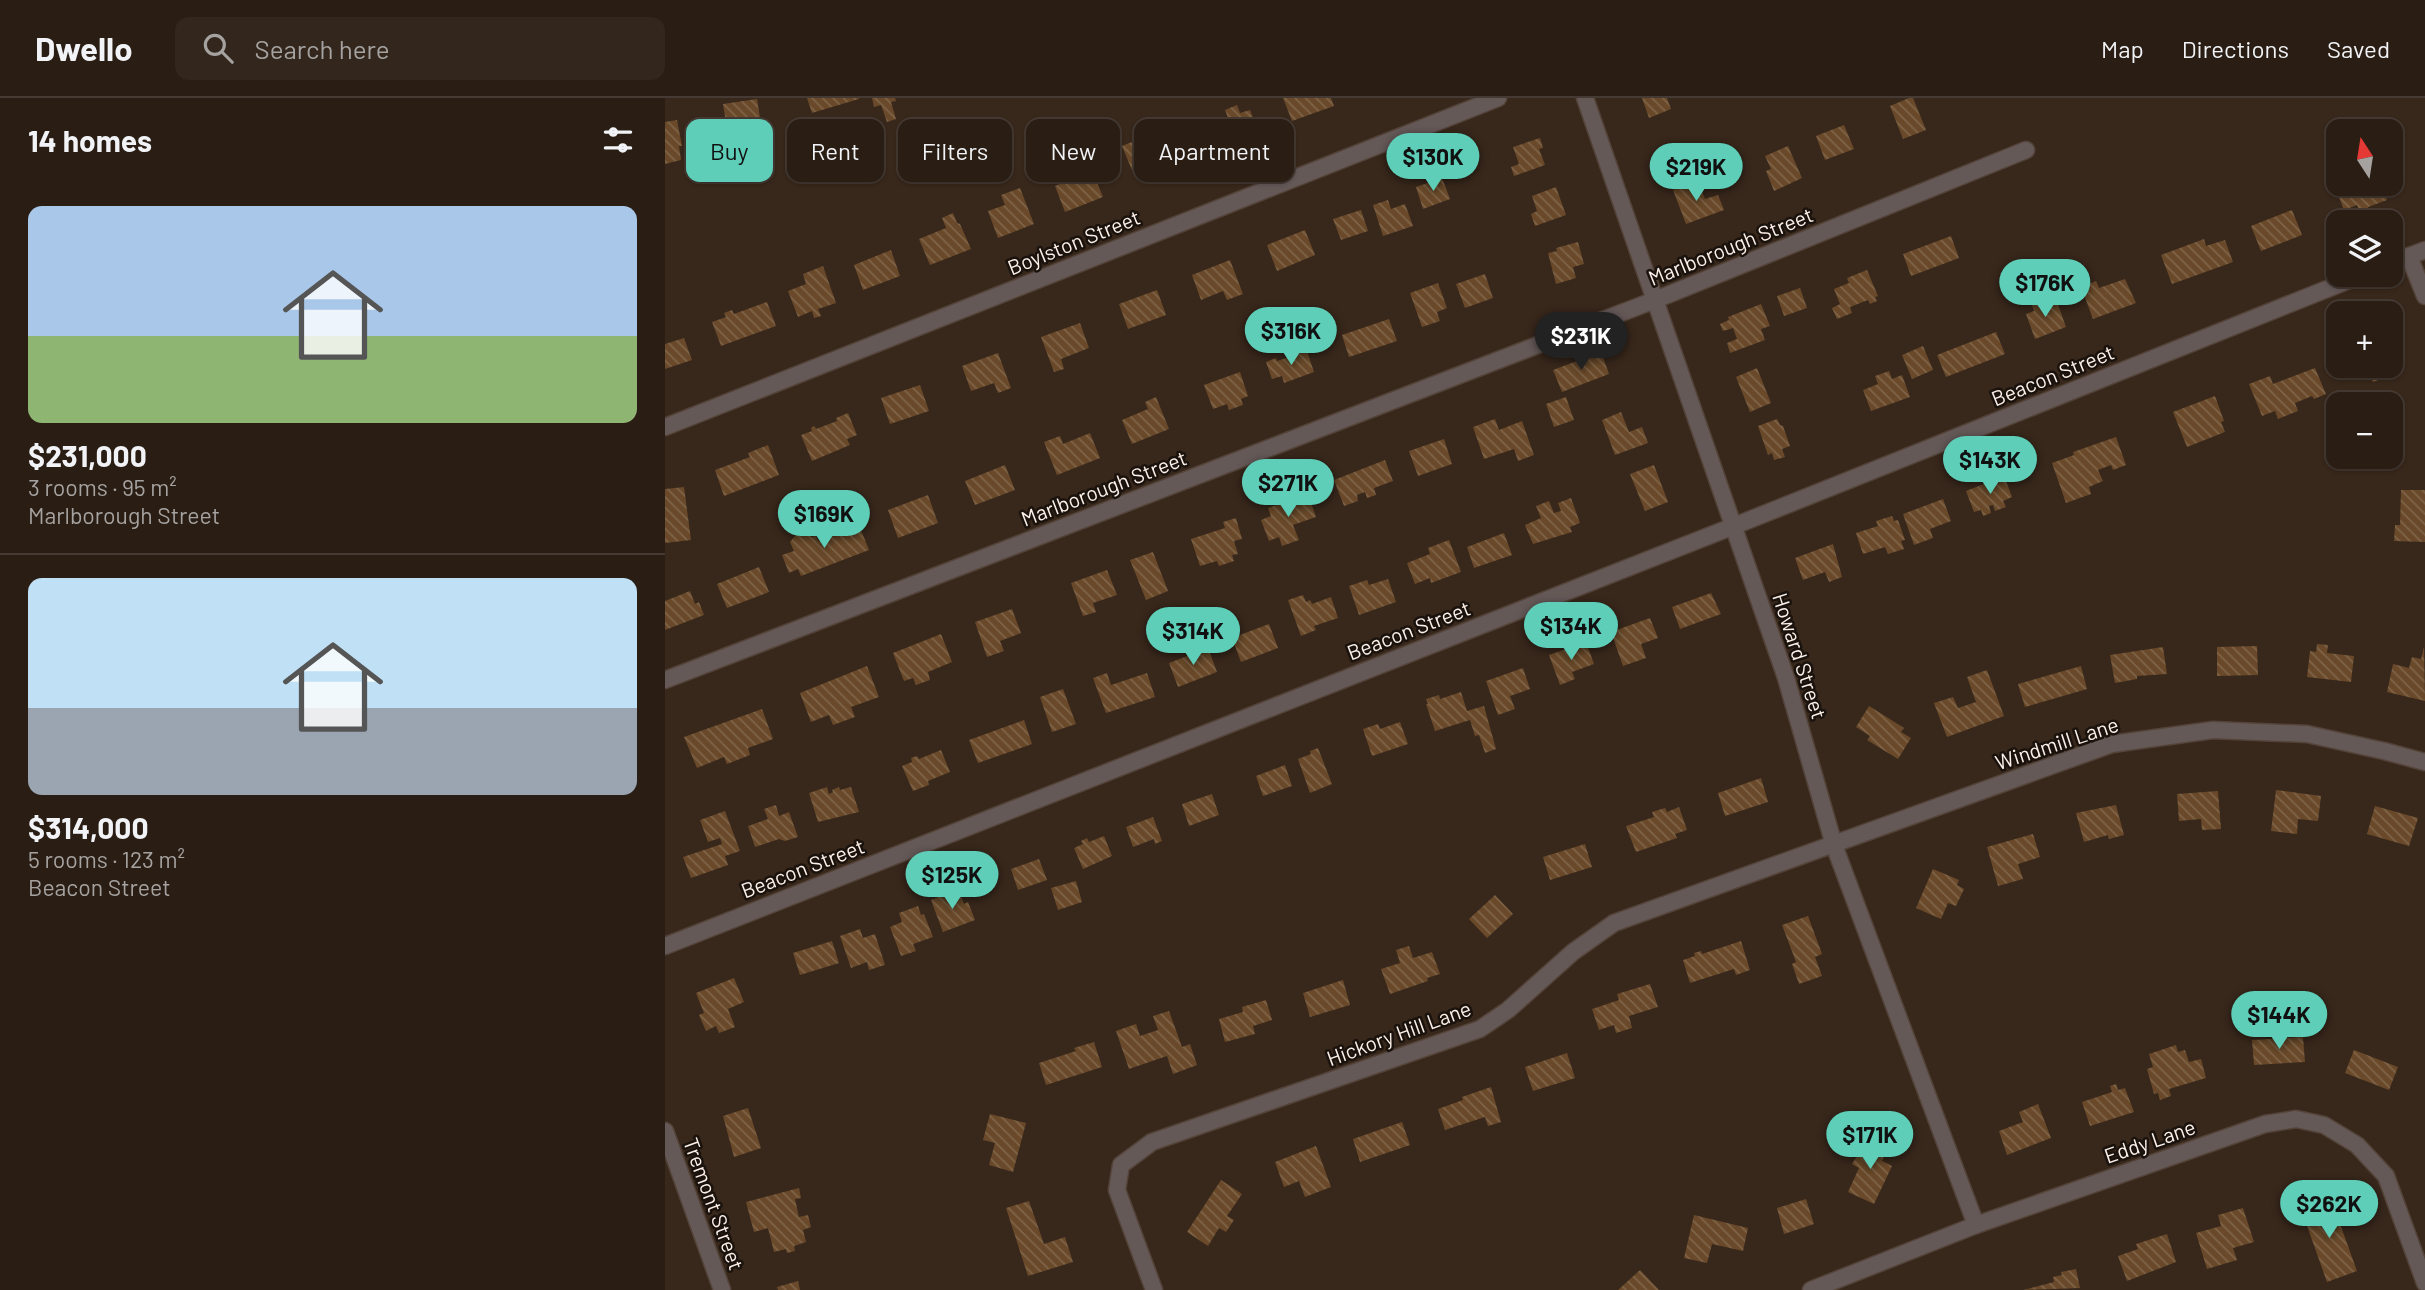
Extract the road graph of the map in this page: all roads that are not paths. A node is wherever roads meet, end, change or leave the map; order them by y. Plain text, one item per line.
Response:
1 (1498, 98) edge
2 (1585, 98) edge
3 (2026, 150) dead end
4 (2425, 250) edge
5 (2409, 256) junction
6 (2403, 258) edge
7 (2332, 287) edge
8 (2425, 296) edge
9 (1655, 300) junction
10 (665, 427) edge
11 (1734, 526) junction
12 (665, 680) edge
13 (2425, 762) edge
14 (1834, 845) junction
15 (665, 946) edge
16 (665, 1131) edge
17 (1976, 1225) junction
18 (2425, 1283) edge
19 (722, 1290) edge
20 (1154, 1290) edge
21 (1811, 1290) edge

1 - 10 street, Boylston Street
2 - 9 street, Howard Street
3 - 9 street, Marlborough Street
4 - 5 street
5 - 6 street
5 - 8 street
7 - 11 street, Beacon Street
9 - 11 street, Howard Street
9 - 12 street, Marlborough Street
11 - 14 street, Howard Street
11 - 15 street, Beacon Street
13 - 14 street, Windmill Lane
14 - 17 street, Howard Street
14 - 20 street, Hickory Hill Lane
16 - 19 street, Tremont Street
17 - 18 street, Eddy Lane
17 - 21 street, Eddy Lane

